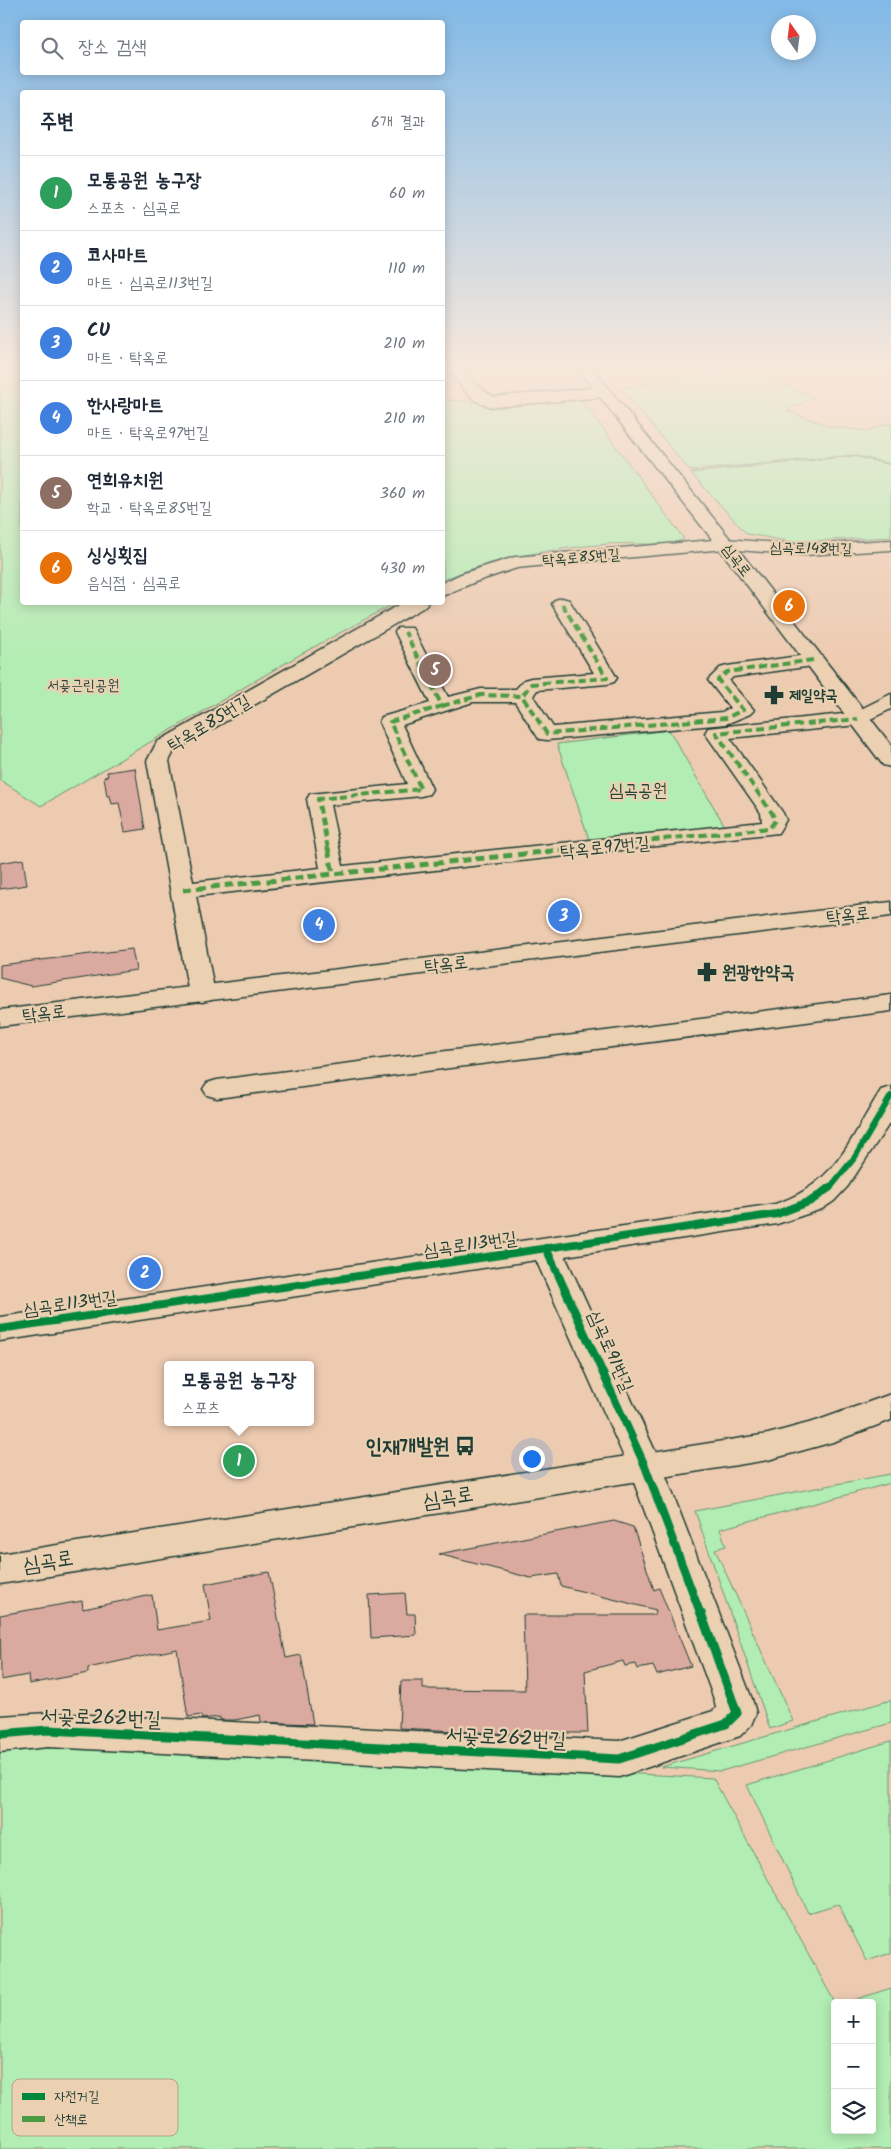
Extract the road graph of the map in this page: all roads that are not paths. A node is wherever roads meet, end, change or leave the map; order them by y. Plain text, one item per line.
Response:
1 (661, 463) edge
2 (725, 544) junction
3 (883, 546) edge
4 (891, 563) edge
5 (445, 589) edge
6 (562, 604) dead end
7 (414, 605) edge
8 (405, 632) dead end
9 (813, 660) junction
10 (522, 696) junction
11 (891, 700) edge
12 (442, 706) junction
13 (858, 719) junction
14 (891, 760) edge
15 (333, 874) junction
16 (183, 890) junction
17 (891, 909) edge
18 (202, 994) junction
19 (891, 1003) edge
20 (0, 1018) edge
21 (217, 1089) dead end
22 (891, 1096) edge
23 (546, 1248) junction
24 (0, 1329) edge
25 (891, 1407) edge
26 (645, 1466) junction
27 (0, 1569) edge
28 (0, 1734) edge

1 - 2 street, 심곡로
2 - 3 street, 심곡로148번길
2 - 5 street, 탁옥로85번길
2 - 9 street, 심곡로
3 - 4 street, 심곡로148번길
6 - 10 street
7 - 16 street, 탁옥로85번길
8 - 12 street
9 - 10 street
9 - 13 street, 심곡로
10 - 12 street
11 - 13 street
12 - 15 street
13 - 14 street, 심곡로
13 - 15 street, 탁옥로97번길
15 - 16 street, 탁옥로97번길
16 - 18 street, 탁옥로85번길
17 - 18 street, 탁옥로
18 - 20 street, 탁옥로
19 - 21 street
22 - 23 street, 심곡로113번길
23 - 24 street, 심곡로113번길
23 - 26 street, 심곡로91번길
25 - 26 street, 심곡로
26 - 27 street, 심곡로
26 - 28 street, 서곶로262번길

